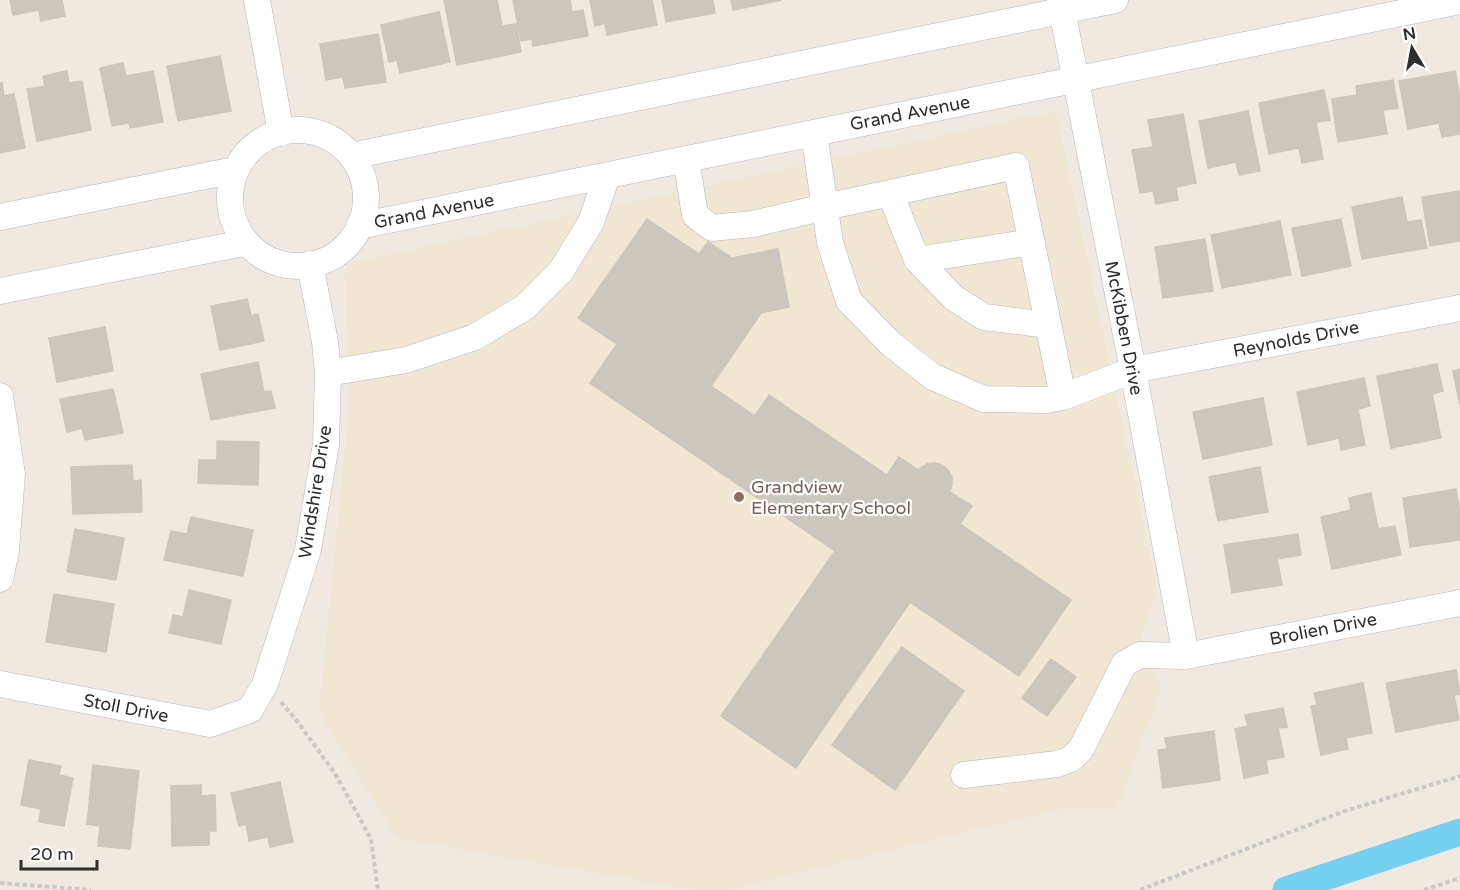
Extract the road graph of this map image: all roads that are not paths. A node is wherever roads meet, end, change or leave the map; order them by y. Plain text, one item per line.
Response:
1 (257, 0) edge
2 (1115, 0) edge
3 (1460, 1) edge
4 (1061, 5) edge
5 (1075, 80) junction
6 (281, 133) junction
7 (814, 133) junction
8 (351, 156) junction
9 (686, 159) junction
10 (236, 170) junction
11 (607, 176) junction
12 (890, 193) junction
13 (825, 207) junction
14 (0, 217) edge
15 (359, 226) junction
16 (1032, 242) junction
17 (244, 243) junction
18 (917, 260) junction
19 (310, 264) junction
20 (0, 291) edge
21 (1460, 308) edge
22 (1048, 325) junction
23 (1133, 370) junction
24 (328, 373) junction
25 (0, 396) edge
26 (1063, 397) junction
27 (0, 579) edge
28 (1460, 603) edge
29 (1186, 656) junction
30 (0, 684) edge
31 (250, 710) joint
32 (964, 775) dead end

1 - 6 street
2 - 4 street
3 - 5 street, Grand Avenue
4 - 5 street, McKibben Drive
4 - 8 street
5 - 7 street, Grand Avenue
5 - 23 street, McKibben Drive
6 - 8 street
6 - 10 street
7 - 9 street, Grand Avenue
7 - 13 street, Reynolds Drive
8 - 15 street
9 - 11 street, Grand Avenue
9 - 13 street
10 - 14 street
10 - 17 street
11 - 15 street, Grand Avenue
11 - 24 street
12 - 13 street
12 - 16 street
12 - 18 street
13 - 26 street, Reynolds Drive
15 - 19 street
16 - 18 street
16 - 22 street
17 - 19 street
17 - 20 street
18 - 22 street
19 - 24 street, Windshire Drive
21 - 23 street, Reynolds Drive
22 - 26 street
23 - 26 street, Reynolds Drive
23 - 29 street, McKibben Drive
24 - 31 street, Windshire Drive
25 - 27 street
28 - 29 street, Brolien Drive
29 - 32 street, Brolien Drive
30 - 31 street, Stoll Drive

